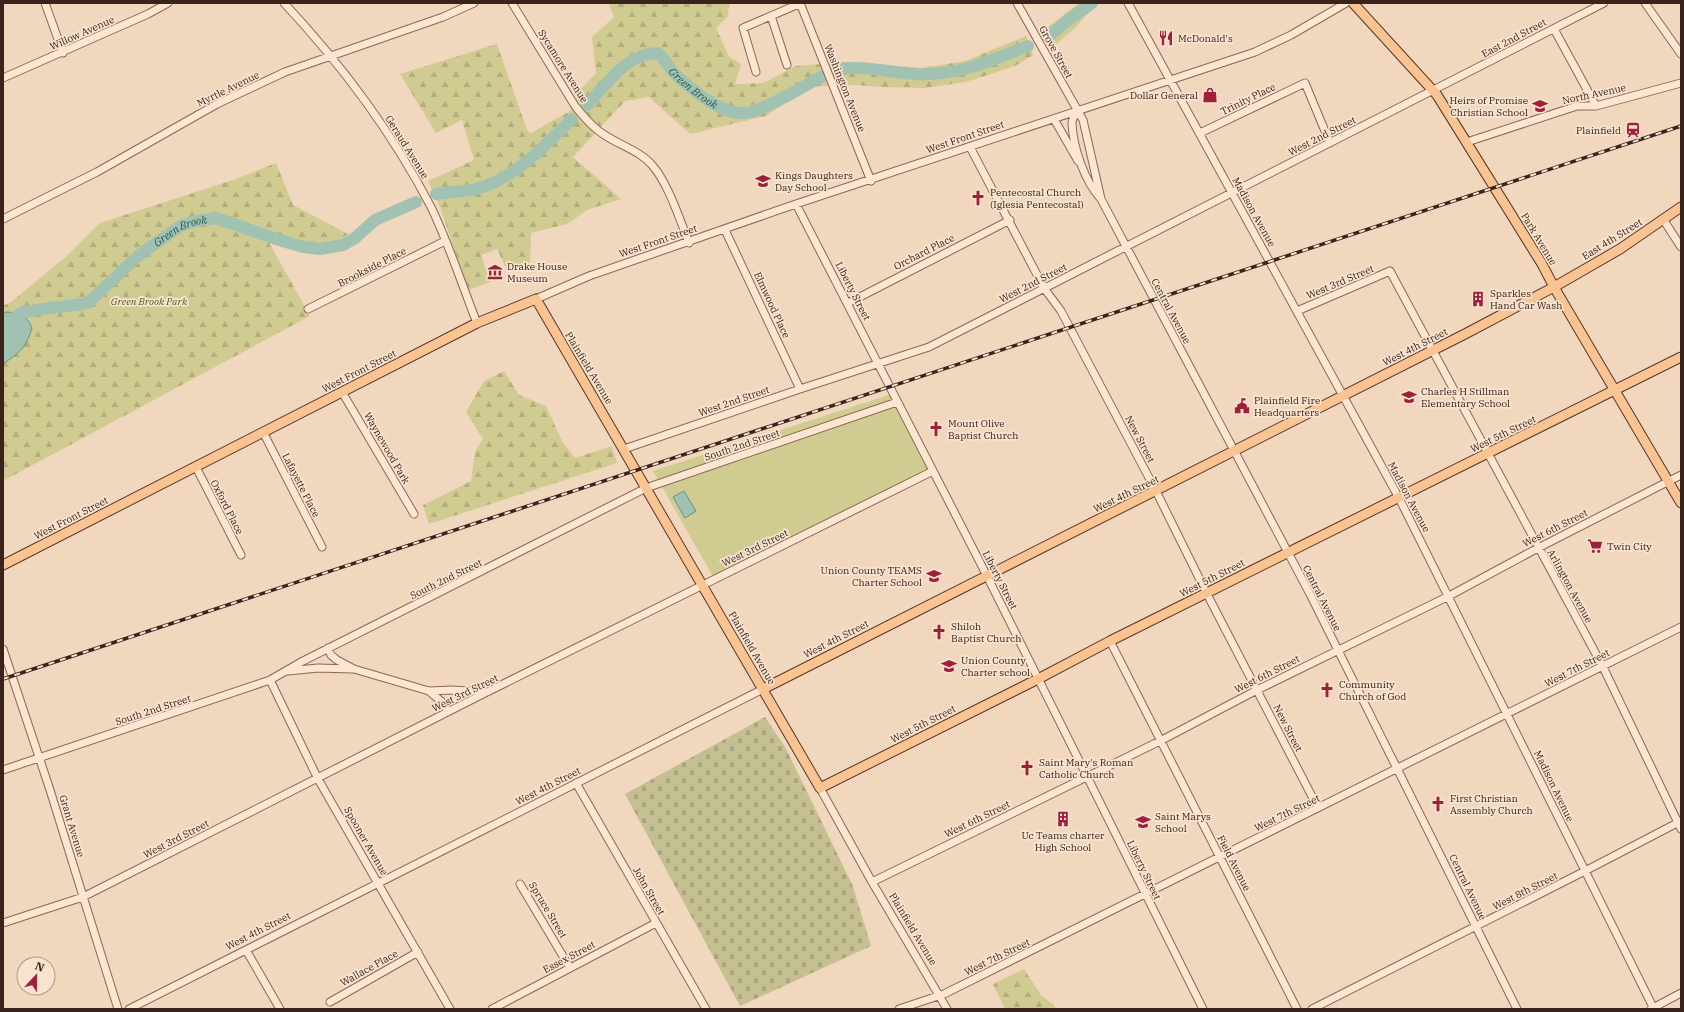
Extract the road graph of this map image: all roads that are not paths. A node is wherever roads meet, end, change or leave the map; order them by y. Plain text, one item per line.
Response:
1 (45, 3) edge
2 (168, 3) edge
3 (284, 3) edge
4 (474, 3) edge
5 (512, 3) edge
6 (800, 3) edge
7 (1017, 3) edge
8 (1128, 3) edge
9 (1346, 3) edge
10 (1353, 3) edge
11 (1604, 3) edge
12 (1645, 3) edge
13 (771, 16) junction
14 (1554, 29) junction
15 (63, 53) junction
16 (1681, 54) edge
17 (331, 56) junction
18 (787, 65) dead end
19 (756, 72) dead end
20 (3, 78) edge
21 (1171, 80) junction
22 (1681, 83) edge
23 (1433, 91) junction
24 (1596, 106) junction
25 (1077, 112) junction
26 (1054, 119) junction
27 (1200, 133) junction
28 (1467, 142) junction
29 (1330, 143) junction
30 (970, 147) junction
31 (1081, 166) junction
32 (871, 181) junction
33 (1233, 193) junction
34 (1101, 199) junction
35 (796, 204) junction
36 (1681, 207) edge
37 (3, 219) edge
38 (1663, 219) junction
39 (1010, 220) junction
40 (725, 230) junction
41 (445, 241) junction
42 (689, 242) junction
43 (1126, 247) junction
44 (1681, 247) edge
45 (1390, 271) joint
46 (1044, 288) junction
47 (1554, 288) junction
48 (536, 299) junction
49 (848, 303) junction
50 (308, 309) dead end
51 (1297, 311) junction
52 (477, 323) junction
53 (1434, 350) junction
54 (1681, 357) edge
55 (878, 364) junction
56 (800, 389) junction
57 (1616, 390) junction
58 (342, 392) junction
59 (1344, 396) junction
60 (897, 402) junction
61 (263, 432) junction
62 (624, 449) junction
63 (1234, 452) junction
64 (1488, 454) junction
65 (196, 467) junction
66 (933, 471) junction
67 (1681, 475) edge
68 (1668, 481) junction
69 (646, 488) junction
70 (1156, 491) junction
71 (1399, 498) junction
72 (1681, 503) edge
73 (414, 514) dead end
74 (322, 547) dead end
75 (1538, 548) junction
76 (1287, 552) junction
77 (241, 555) dead end
78 (3, 565) edge
79 (986, 574) junction
80 (703, 586) junction
81 (1207, 594) junction
82 (1448, 596) junction
83 (1681, 627) edge
84 (1110, 641) junction
85 (328, 648) junction
86 (3, 649) edge
87 (1337, 650) junction
88 (1603, 667) junction
89 (354, 669) junction
90 (286, 671) junction
91 (1038, 679) junction
92 (270, 680) junction
93 (763, 689) junction
94 (1257, 690) junction
95 (429, 691) junction
96 (487, 692) junction
97 (448, 712) junction
98 (1507, 714) junction
99 (1162, 740) junction
100 (40, 758) junction
101 (1398, 768) junction
102 (3, 770) edge
103 (1087, 777) junction
104 (318, 779) junction
105 (576, 783) junction
106 (820, 788) junction
107 (1318, 808) junction
108 (1679, 821) edge
109 (1681, 829) edge
110 (1219, 857) junction
111 (1585, 872) junction
112 (872, 882) junction
113 (379, 883) junction
114 (520, 884) dead end
115 (1145, 895) junction
116 (83, 897) junction
117 (3, 923) edge
118 (656, 923) junction
119 (1476, 926) junction
120 (246, 950) junction
121 (418, 952) junction
122 (570, 968) junction
123 (1681, 994) edge
124 (940, 996) junction
125 (330, 1002) dead end
126 (118, 1009) edge
127 (129, 1009) edge
128 (280, 1009) edge
129 (450, 1009) edge
130 (492, 1009) edge
131 (706, 1009) edge
132 (899, 1009) edge
133 (948, 1009) edge
134 (1203, 1009) edge
135 (1297, 1009) edge
136 (1312, 1009) edge
137 (1517, 1009) edge
138 (1652, 1009) edge

1 - 15 street
2 - 15 street, Willow Avenue
3 - 17 street, Geraud Avenue
4 - 17 street, Myrtle Avenue
5 - 42 street, Sycamore Avenue
6 - 13 street
6 - 32 street, Washington Avenue
7 - 25 street, Grove Street
8 - 21 street, Madison Avenue
9 - 21 street, West Front Street
10 - 23 main road, Park Avenue
11 - 14 street, East 2nd Street
12 - 16 street
13 - 18 street
13 - 19 street
14 - 23 street, East 2nd Street
14 - 24 street
15 - 20 street, Willow Avenue
17 - 37 street, Myrtle Avenue
17 - 41 street, Geraud Avenue
21 - 25 street, West Front Street
21 - 27 street, Madison Avenue
22 - 24 street, North Avenue
23 - 28 main road, Park Avenue
23 - 29 street, West 2nd Street
24 - 28 street, North Avenue
25 - 26 street, West Front Street
25 - 31 street, Central Avenue
25 - 34 street, Central Avenue
26 - 30 street, West Front Street
26 - 31 street
27 - 29 street, Trinity Place
27 - 33 street, Madison Avenue
28 - 47 main road, Park Avenue
29 - 33 street, West 2nd Street
30 - 32 street, West Front Street
30 - 39 street, New Street
31 - 34 street, Central Avenue
32 - 35 street, West Front Street
33 - 43 street, West 2nd Street
33 - 51 street, Madison Avenue
34 - 43 street, Central Avenue
35 - 40 street, West Front Street
35 - 49 street, Liberty Street
36 - 38 main road, East 4th Street
38 - 44 street
38 - 47 main road, East 4th Street
39 - 46 street, New Street
39 - 49 street, Orchard Place
40 - 42 street, West Front Street
40 - 56 street, Elmwood Place
41 - 50 street, Brookside Place
41 - 52 street, Geraud Avenue
42 - 48 street, West Front Street
43 - 46 street, West 2nd Street
43 - 63 street, Central Avenue
45 - 51 street, West 3rd Street
45 - 53 street, Arlington Avenue
46 - 55 street, West 2nd Street
46 - 70 street, New Street
47 - 53 main road, West 4th Street
47 - 57 main road, Park Avenue
48 - 52 main road, West Front Street
48 - 62 main road, Plainfield Avenue
49 - 55 street, Liberty Street
51 - 59 street, Madison Avenue
52 - 58 main road, West Front Street
53 - 59 main road, West 4th Street
53 - 64 street, Arlington Avenue
54 - 57 main road, West 5th Street
55 - 56 street, West 2nd Street
55 - 60 street, Liberty Street
56 - 62 street, West 2nd Street
57 - 64 main road, West 5th Street
57 - 68 main road, Park Avenue
58 - 61 main road, West Front Street
58 - 73 street, Waynewood Park
59 - 63 main road, West 4th Street
59 - 71 street, Madison Avenue
60 - 66 street, Liberty Street
60 - 69 street, South 2nd Street
61 - 65 main road, West Front Street
61 - 74 street, Lafayette Place
62 - 69 main road, Plainfield Avenue
63 - 70 main road, West 4th Street
63 - 76 street, Central Avenue
64 - 71 main road, West 5th Street
64 - 75 street, Arlington Avenue
65 - 77 street, Oxford Place
65 - 78 main road, West Front Street
66 - 79 street, Liberty Street
66 - 80 street, West 3rd Street
67 - 68 street, West 6th Street
68 - 72 main road, Park Avenue
68 - 75 street, West 6th Street
69 - 80 main road, Plainfield Avenue
69 - 85 street, South 2nd Street
70 - 79 main road, West 4th Street
70 - 81 street, New Street
71 - 76 main road, West 5th Street
71 - 82 street, Madison Avenue
75 - 82 street, West 6th Street
75 - 88 street, Arlington Avenue
76 - 81 main road, West 5th Street
76 - 87 street, Central Avenue
79 - 91 street, Liberty Street
79 - 93 main road, West 4th Street
80 - 93 main road, Plainfield Avenue
80 - 96 street, West 3rd Street
81 - 84 main road, West 5th Street
81 - 94 street, New Street
82 - 87 street, West 6th Street
82 - 98 street, Madison Avenue
83 - 88 street, West 7th Street
84 - 91 main road, West 5th Street
84 - 99 street, Field Avenue
85 - 89 street
85 - 90 street, South 2nd Street
86 - 100 street, Grant Avenue
87 - 94 street, West 6th Street
87 - 101 street, Central Avenue
88 - 98 street, West 7th Street
88 - 108 street, Arlington Avenue
89 - 90 street
89 - 95 street
90 - 92 street, South 2nd Street
91 - 103 street, Liberty Street
91 - 106 main road, West 5th Street
92 - 100 street, South 2nd Street
92 - 104 street, Spooner Avenue
93 - 105 street, West 4th Street
93 - 106 main road, Plainfield Avenue
94 - 99 street, West 6th Street
94 - 107 street, New Street
95 - 96 street
95 - 97 street
96 - 97 street, West 3rd Street
97 - 104 street, West 3rd Street
98 - 101 street, West 7th Street
98 - 111 street, Madison Avenue
99 - 103 street, West 6th Street
99 - 110 street, Field Avenue
100 - 102 street, South 2nd Street
100 - 116 street, Grant Avenue
101 - 107 street, West 7th Street
101 - 119 street, Central Avenue
103 - 112 street, West 6th Street
103 - 115 street, Liberty Street
104 - 113 street, Spooner Avenue
104 - 116 street, West 3rd Street
105 - 113 street, West 4th Street
105 - 118 street, John Street
106 - 112 street, Plainfield Avenue
107 - 110 street, West 7th Street
108 - 109 street, Arlington Avenue
108 - 111 street, West 8th Street
110 - 115 street, West 7th Street
110 - 135 street, Field Avenue
111 - 119 street, West 8th Street
111 - 138 street, Madison Avenue
112 - 124 street, Plainfield Avenue
113 - 120 street, West 4th Street
113 - 121 street, Spooner Avenue
114 - 122 street, Spruce Street
115 - 124 street, West 7th Street
115 - 134 street, Liberty Street
116 - 117 street, West 3rd Street
116 - 126 street, Grant Avenue
118 - 122 street, Essex Street
118 - 131 street, John Street
119 - 136 street, West 8th Street
119 - 137 street, Central Avenue
120 - 127 street, West 4th Street
120 - 128 street
121 - 125 street, Wallace Place
121 - 129 street, Spooner Avenue
122 - 130 street, Essex Street
123 - 138 street
124 - 132 street, West 7th Street
124 - 133 street, Plainfield Avenue

